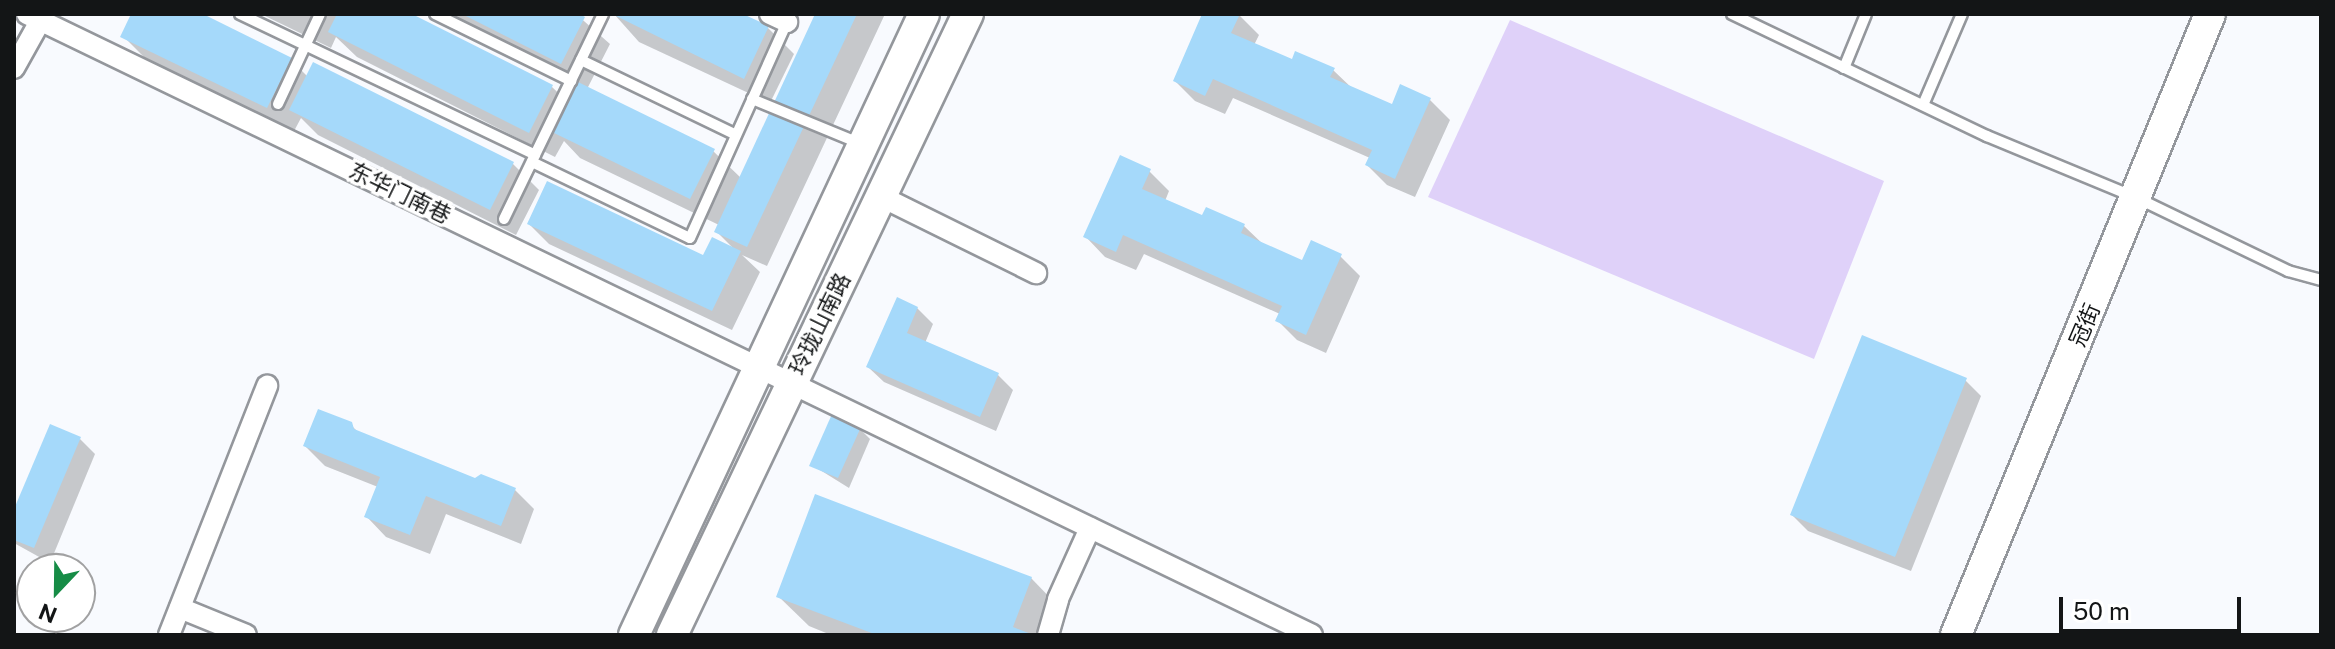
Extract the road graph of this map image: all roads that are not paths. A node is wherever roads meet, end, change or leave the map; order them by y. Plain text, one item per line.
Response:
1 (240, 14) edge
2 (320, 14) edge
3 (435, 14) edge
4 (603, 14) edge
5 (924, 14) edge
6 (968, 14) edge
7 (1732, 14) edge
8 (1866, 14) edge
9 (1962, 14) edge
10 (2210, 14) edge
11 (38, 15) edge
12 (783, 17) edge
13 (305, 46) junction
14 (581, 60) junction
15 (14, 68) edge
16 (1844, 68) junction
17 (571, 81) junction
18 (752, 99) junction
19 (278, 104) dead end
20 (1923, 105) junction
21 (736, 135) junction
22 (865, 145) junction
23 (533, 158) junction
24 (882, 197) junction
25 (2137, 198) junction
26 (504, 219) dead end
27 (1036, 273) dead end
28 (2321, 280) edge
29 (758, 368) junction
30 (791, 384) junction
31 (267, 386) dead end
32 (1090, 528) junction
33 (180, 608) junction
34 (169, 635) edge
35 (246, 635) edge
36 (634, 635) edge
37 (672, 635) edge
38 (1048, 635) edge
39 (1312, 635) edge
40 (1956, 635) edge

1 - 13 lane
2 - 13 lane
3 - 17 lane
4 - 14 lane
5 - 22 main road, 玲珑山南路
6 - 24 main road, 玲珑山南路
7 - 16 lane
8 - 16 lane
9 - 20 lane
10 - 25 main road, 冠街
11 - 15 street
11 - 29 street, 东华门南巷
12 - 18 lane
13 - 19 lane
13 - 23 lane
14 - 17 lane
14 - 21 lane
16 - 20 lane
17 - 23 lane
18 - 21 lane
18 - 22 lane
20 - 25 lane
21 - 23 lane
22 - 29 main road, 玲珑山南路
23 - 26 lane
24 - 27 street
24 - 30 main road, 玲珑山南路
25 - 28 lane
25 - 40 main road, 冠街
29 - 30 street, 东华门南巷
29 - 36 main road, 玲珑山南路
30 - 32 street, 东华门南巷
30 - 37 main road, 玲珑山南路
31 - 33 street
32 - 38 street
32 - 39 street, 东华门南巷
33 - 34 street
33 - 35 street

